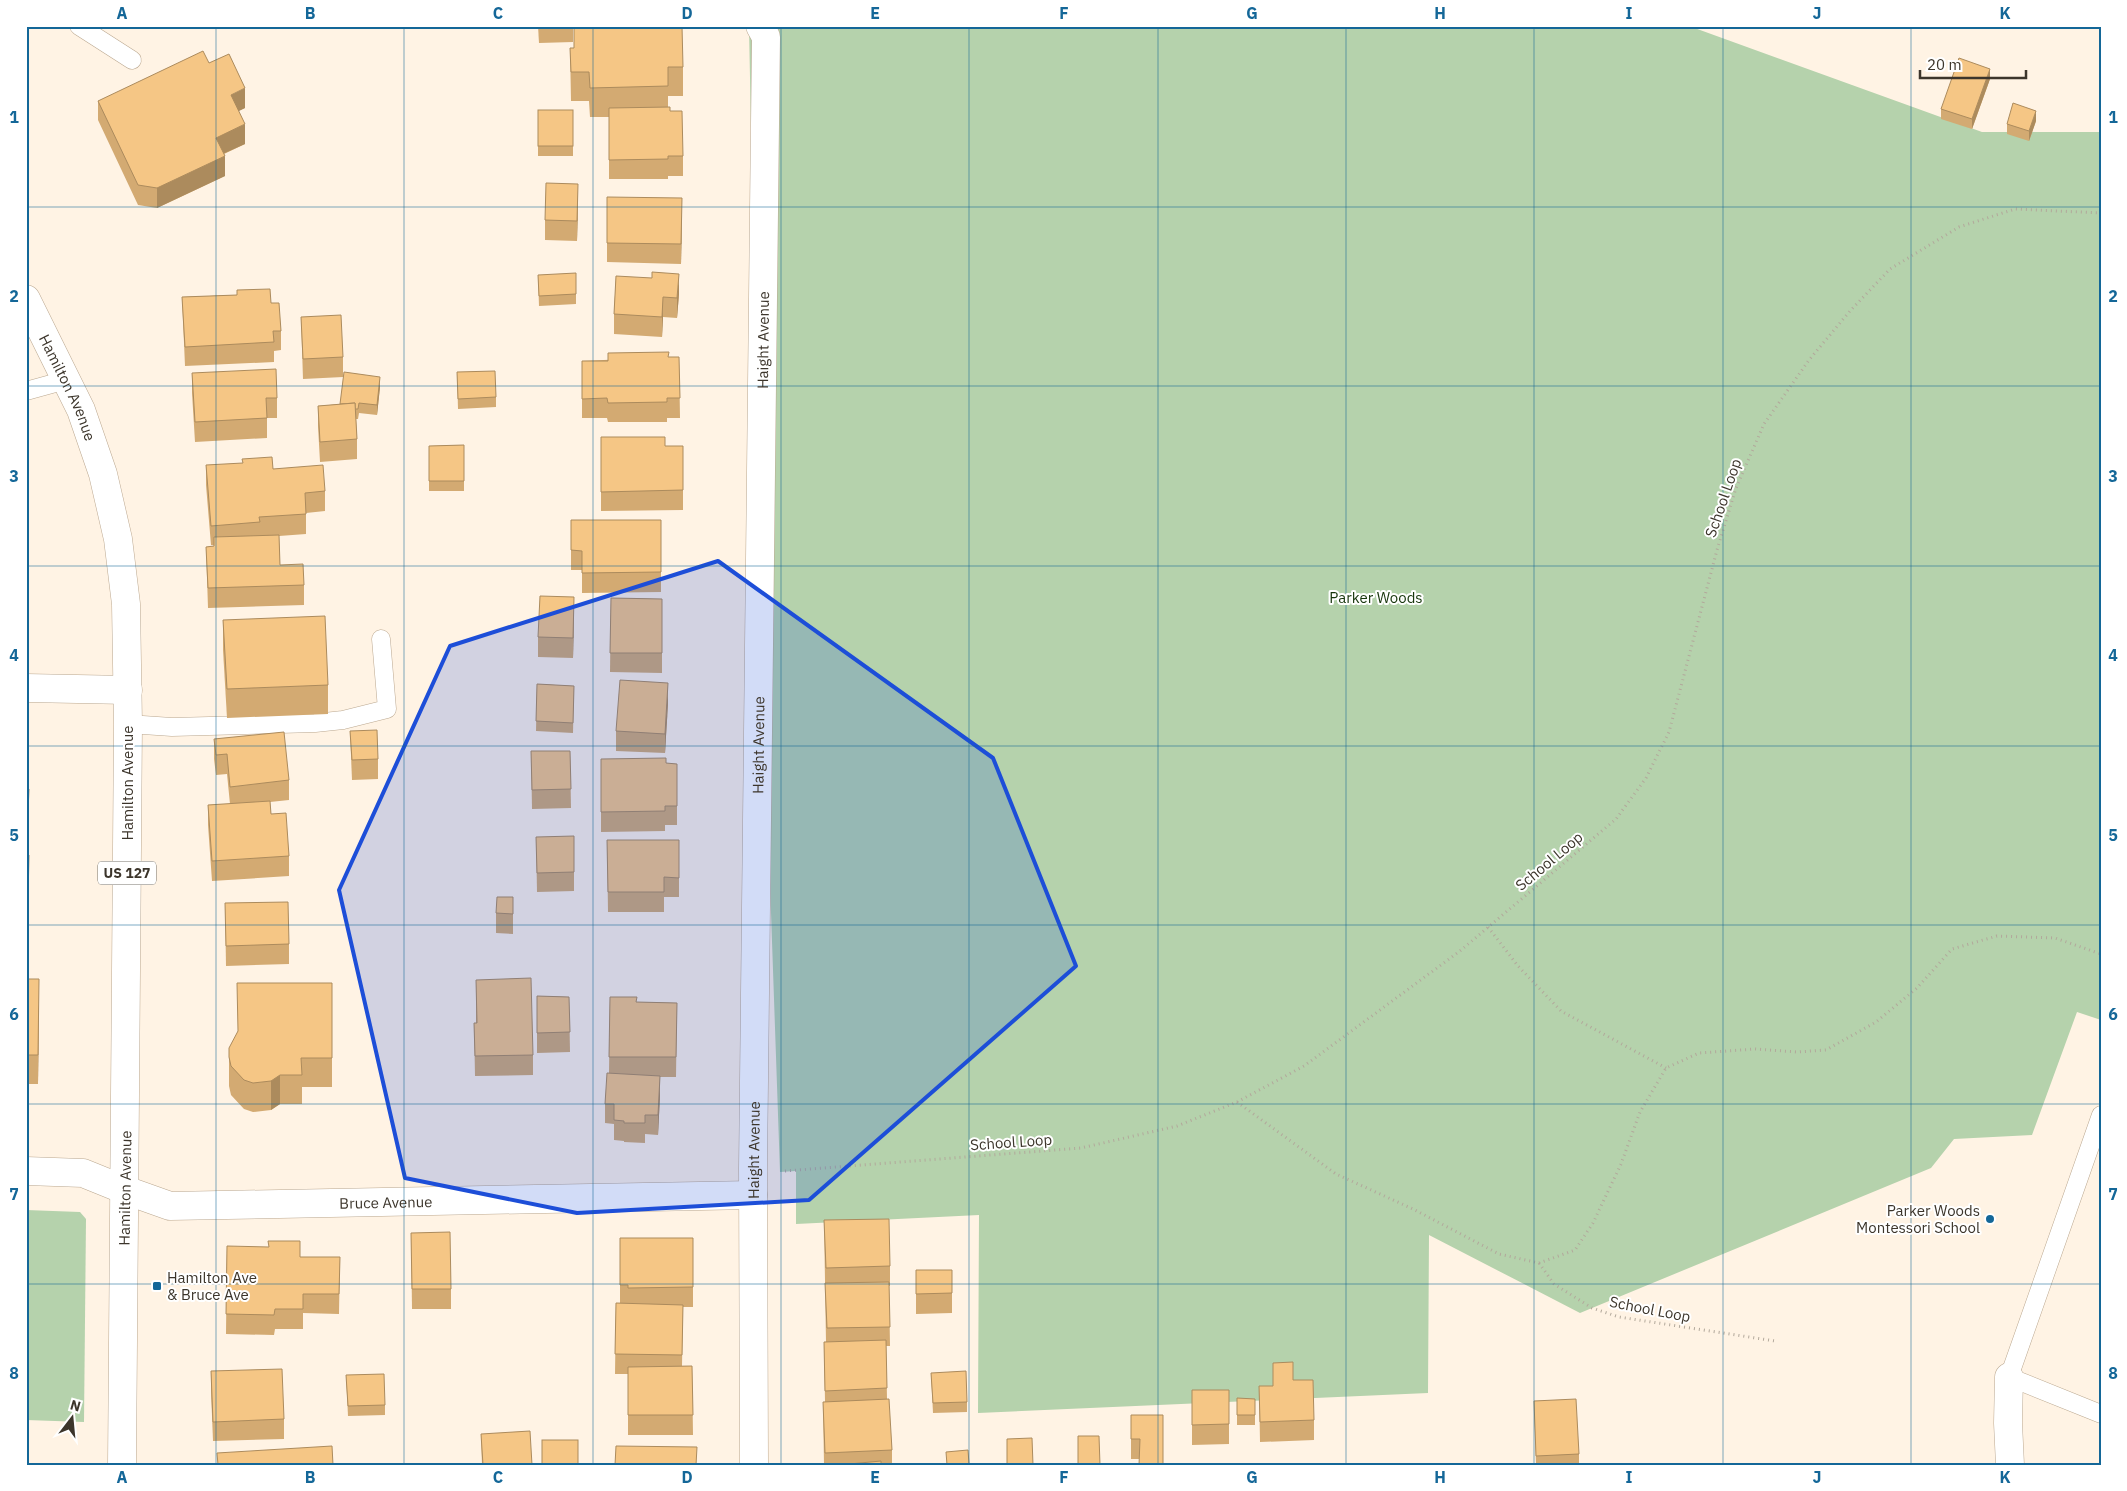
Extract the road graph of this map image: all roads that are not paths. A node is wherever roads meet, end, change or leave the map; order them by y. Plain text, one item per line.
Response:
1 (79, 26) edge
2 (760, 26) edge
3 (132, 60) dead end
4 (26, 299) edge
5 (66, 380) junction
6 (26, 391) edge
7 (381, 639) dead end
8 (26, 688) edge
9 (128, 690) junction
10 (128, 724) junction
11 (2101, 1115) edge
12 (26, 1171) edge
13 (125, 1190) junction
14 (753, 1195) junction
15 (2009, 1377) junction
16 (2101, 1414) edge
17 (122, 1465) edge
18 (754, 1465) edge
19 (2010, 1465) edge

1 - 3 lane
2 - 14 street, Haight Avenue
4 - 5 street, Hamilton Avenue / US 127
5 - 6 lane
5 - 9 street, Hamilton Avenue / US 127
7 - 10 lane
8 - 9 street
9 - 10 street, Hamilton Avenue / US 127
10 - 13 street, Hamilton Avenue / US 127
11 - 15 lane
12 - 13 street, Bruce Avenue
13 - 14 street, Bruce Avenue
13 - 17 street, Hamilton Avenue / US 127
14 - 18 street, Haight Avenue
15 - 16 lane
15 - 19 street

